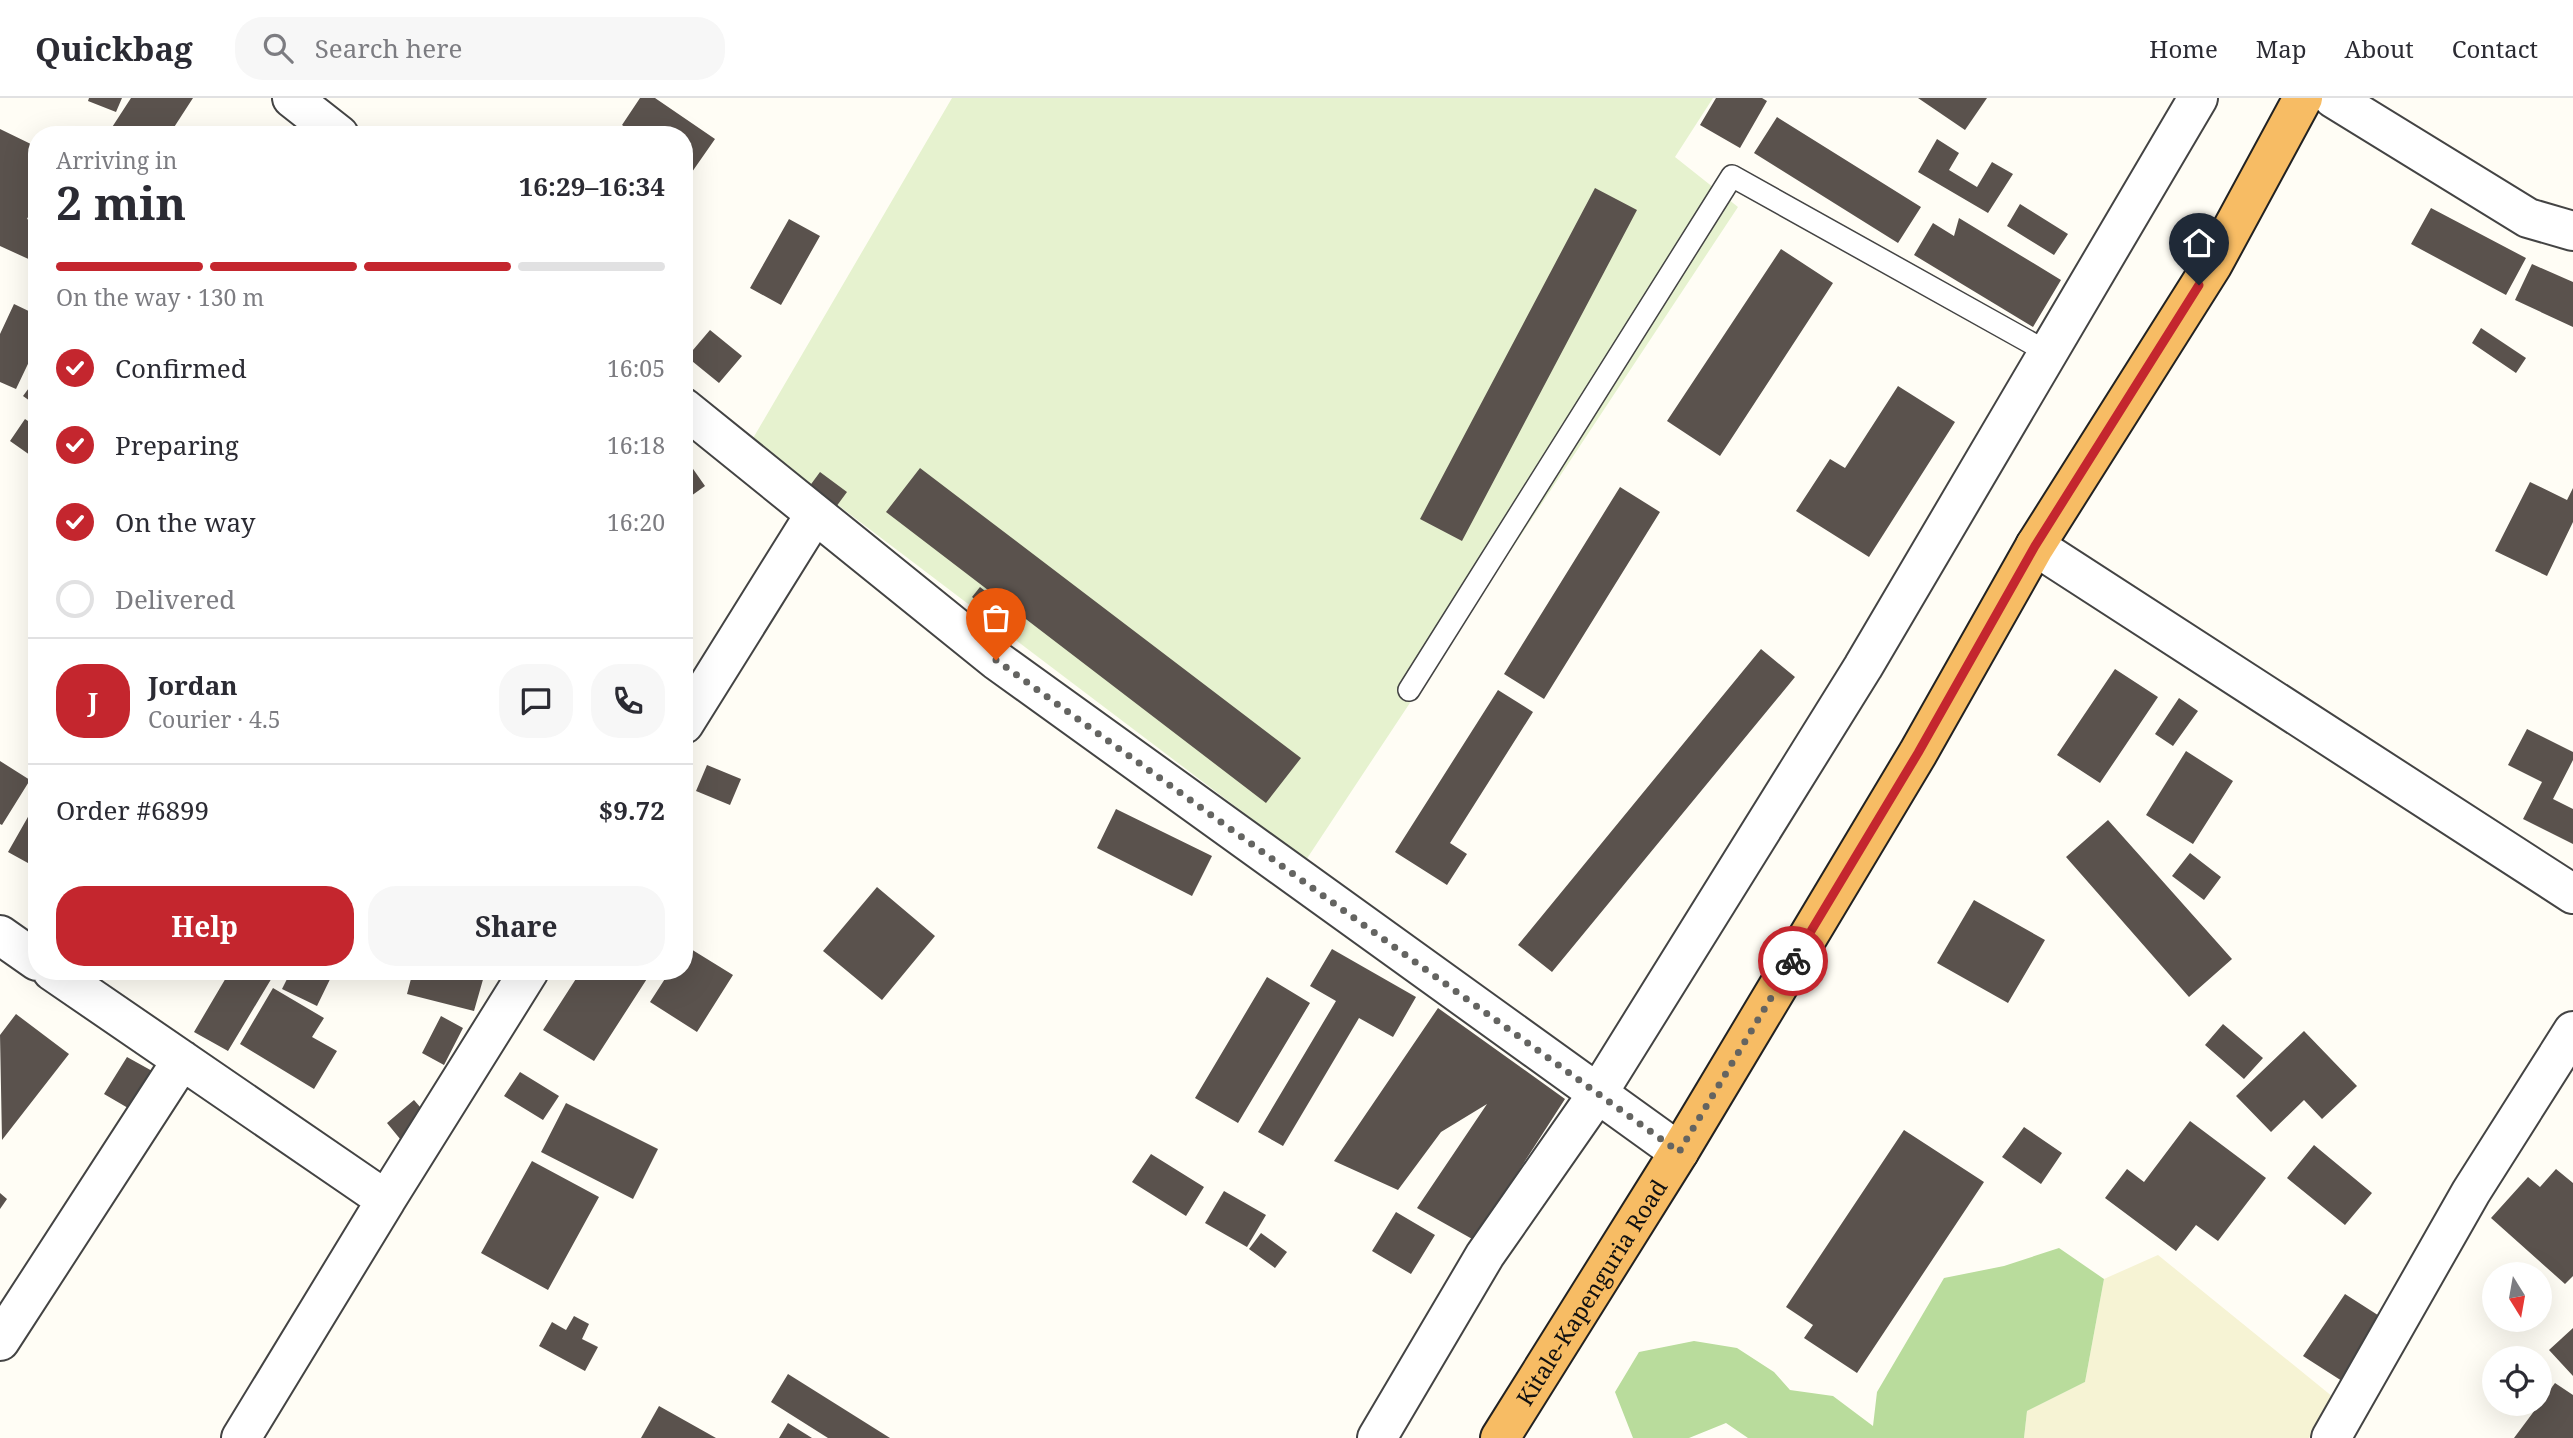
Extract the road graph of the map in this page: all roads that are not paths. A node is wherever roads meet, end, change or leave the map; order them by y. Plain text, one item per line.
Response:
1 (292, 98) edge
2 (2198, 98) edge
3 (2303, 98) edge
4 (2333, 98) edge
5 (328, 126) edge
6 (2573, 231) edge
7 (2049, 353) junction
8 (693, 415) edge
9 (816, 514) junction
10 (2035, 546) junction
11 (1409, 690) dead end
12 (693, 710) edge
13 (2573, 894) edge
14 (0, 936) edge
15 (28, 955) edge
16 (65, 980) edge
17 (524, 980) edge
18 (2573, 1031) edge
19 (182, 1060) junction
20 (1598, 1093) junction
21 (1679, 1152) junction
22 (386, 1200) junction
23 (0, 1341) edge
24 (241, 1438) edge
25 (1377, 1438) edge
26 (1500, 1438) edge
27 (2331, 1438) edge

1 - 5 street
2 - 7 street
3 - 10 highway, Kitale-Kapenguria Road
4 - 6 street
7 - 11 lane
7 - 20 street
8 - 9 street
9 - 12 street
9 - 20 street
10 - 13 street
10 - 21 highway, Kitale-Kapenguria Road
14 - 15 street
16 - 19 street
17 - 22 street
18 - 27 street
19 - 22 street
19 - 23 street
20 - 21 street
20 - 25 street
21 - 26 highway, Kitale-Kapenguria Road
22 - 24 street

